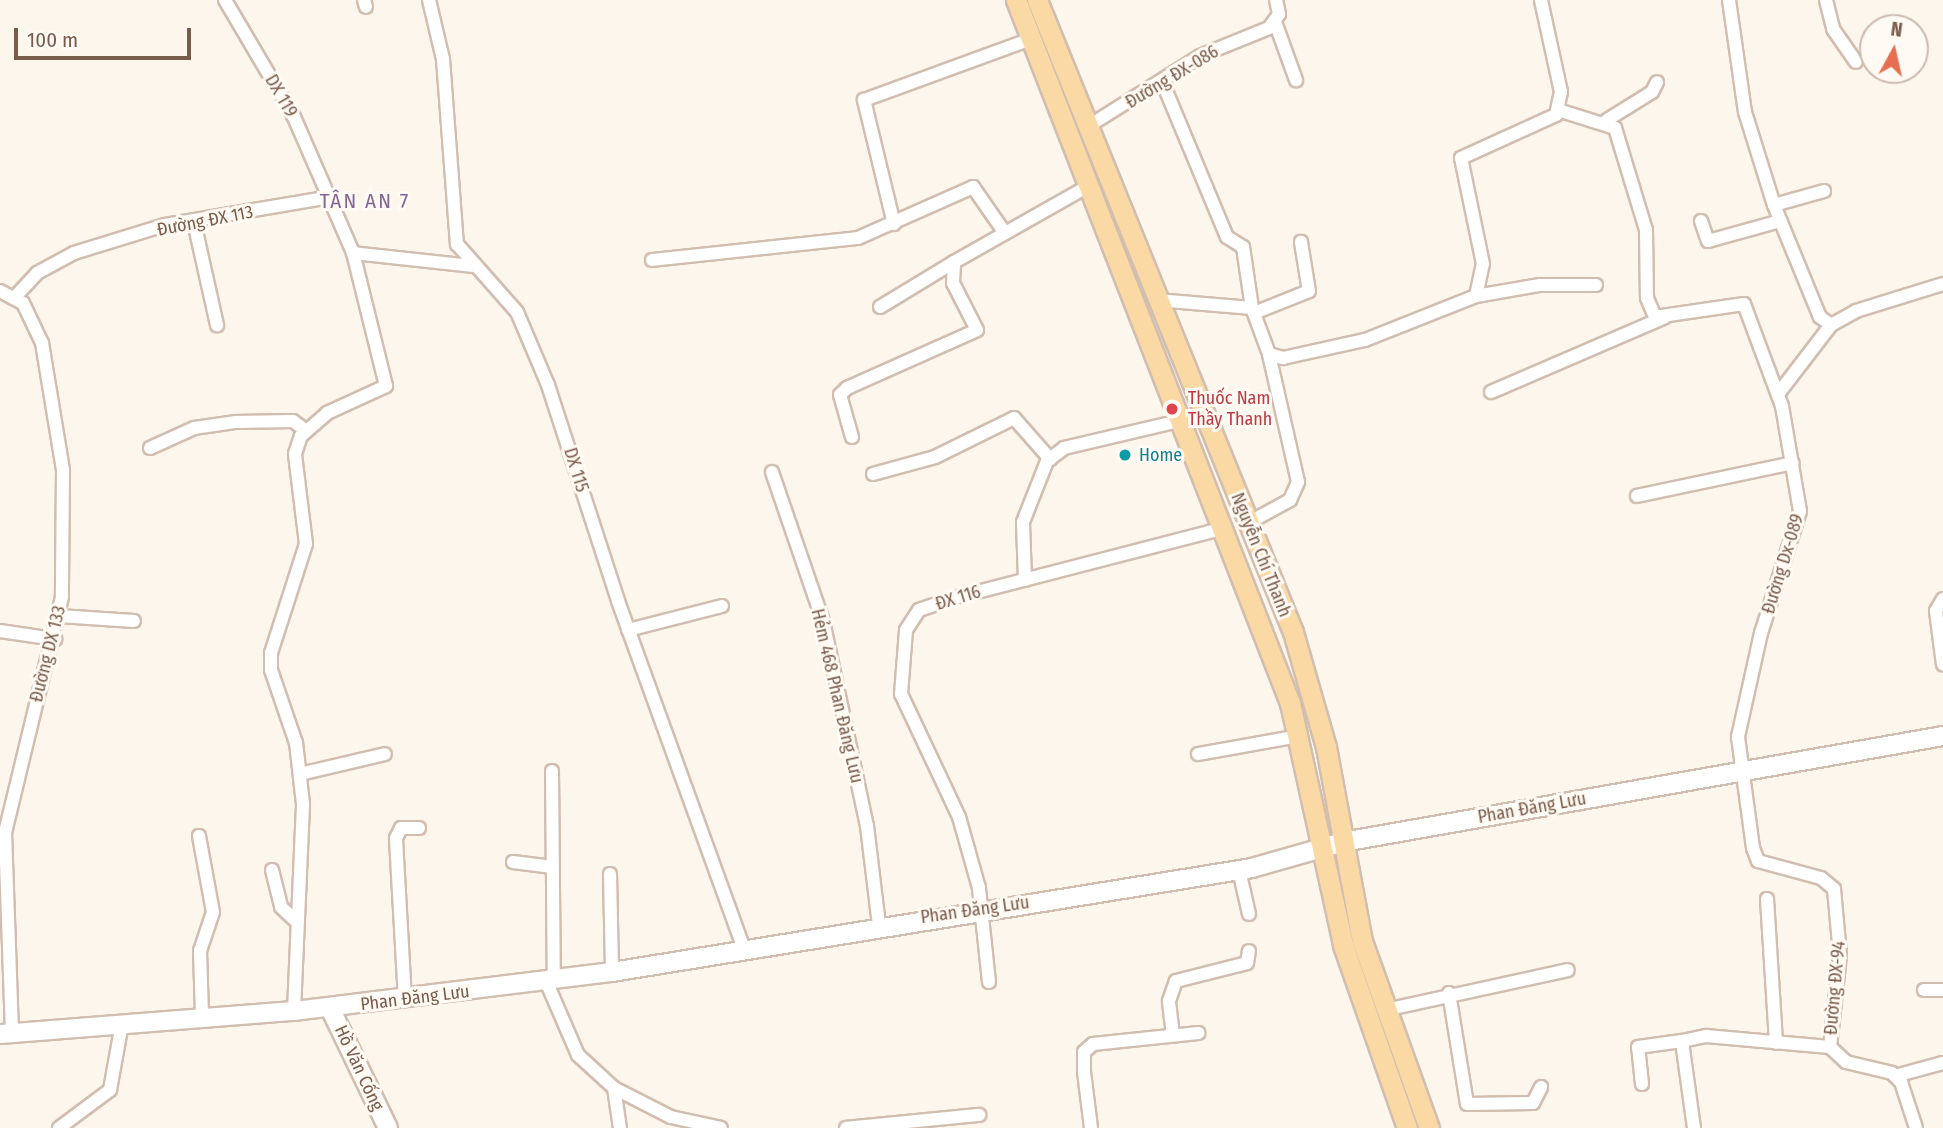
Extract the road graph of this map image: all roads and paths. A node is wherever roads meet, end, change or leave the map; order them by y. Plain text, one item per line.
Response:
1 (225, 0) edge
2 (429, 0) edge
3 (1016, 0) edge
4 (1037, 0) edge
5 (1276, 0) edge
6 (1541, 0) edge
7 (1729, 0) edge
8 (1826, 0) edge
9 (1275, 22) junction
10 (1031, 39) junction
11 (1856, 62) dead end
12 (1296, 80) dead end
13 (1162, 81) junction
14 (1657, 82) dead end
15 (1558, 110) junction
16 (1607, 120) junction
17 (1087, 127) junction
18 (1090, 185) junction
19 (1824, 191) dead end
20 (330, 197) junction
21 (1774, 205) junction
22 (1701, 221) dead end
23 (1780, 221) junction
24 (194, 222) junction
25 (894, 224) junction
26 (1005, 233) junction
27 (1301, 242) dead end
28 (353, 253) junction
29 (652, 260) dead end
30 (954, 262) junction
31 (471, 266) junction
32 (1943, 284) edge
33 (1596, 285) dead end
34 (0, 291) edge
35 (1476, 296) junction
36 (14, 298) junction
37 (1157, 300) junction
38 (880, 307) dead end
39 (1137, 308) junction
40 (1253, 310) junction
41 (1665, 317) junction
42 (1831, 325) junction
43 (217, 326) dead end
44 (1269, 354) junction
45 (1491, 392) dead end
46 (1778, 394) junction
47 (1183, 420) junction
48 (305, 430) junction
49 (852, 437) dead end
50 (150, 448) dead end
51 (1050, 459) junction
52 (1793, 463) junction
53 (772, 472) dead end
54 (873, 474) dead end
55 (1637, 496) dead end
56 (1248, 523) junction
57 (1224, 528) junction
58 (1025, 580) junction
59 (1943, 599) edge
60 (722, 606) dead end
61 (59, 616) junction
62 (134, 621) dead end
63 (628, 630) junction
64 (0, 631) edge
65 (55, 639) junction
66 (1942, 659) edge
67 (1298, 736) junction
68 (1943, 736) edge
69 (385, 754) dead end
70 (1198, 754) dead end
71 (552, 771) dead end
72 (1739, 772) junction
73 (300, 774) junction
74 (419, 828) dead end
75 (199, 836) dead end
76 (1343, 842) junction
77 (1322, 851) junction
78 (513, 862) dead end
79 (552, 867) junction
80 (272, 870) dead end
81 (1240, 870) junction
82 (610, 874) dead end
83 (1767, 899) dead end
84 (983, 909) junction
85 (1249, 914) dead end
86 (298, 922) junction
87 (879, 925) junction
88 (744, 949) junction
89 (1249, 951) dead end
90 (1568, 970) dead end
91 (612, 972) junction
92 (550, 981) junction
93 (989, 982) dead end
94 (1924, 990) dead end
95 (1943, 990) edge
96 (1449, 993) junction
97 (405, 1000) junction
98 (330, 1008) junction
99 (1385, 1010) junction
100 (294, 1011) junction
101 (202, 1016) junction
102 (122, 1023) junction
103 (6, 1033) edge
104 (1198, 1033) dead end
105 (1173, 1035) junction
106 (1682, 1041) junction
107 (1776, 1042) junction
108 (1830, 1047) junction
109 (1943, 1063) edge
110 (1895, 1076) junction
111 (1642, 1084) dead end
112 (1541, 1087) dead end
113 (614, 1088) junction
114 (979, 1115) dead end
115 (864, 1126) edge
116 (59, 1128) edge
117 (388, 1128) edge
118 (620, 1128) edge
119 (721, 1128) edge
120 (846, 1128) edge
121 (1090, 1128) edge
122 (1407, 1128) edge
123 (1429, 1128) edge
124 (1694, 1128) edge
125 (1916, 1128) edge

1 - 20 street, DX 119
2 - 31 street, DX 115
3 - 10 main road, Nguyễn Chí Thanh
4 - 17 main road, Nguyễn Chí Thanh
5 - 9 street
6 - 15 street
7 - 21 street
8 - 11 street
9 - 12 street
9 - 13 street, Đường ĐX-086
10 - 18 main road, Nguyễn Chí Thanh
10 - 25 street
13 - 17 street, Đường ĐX-086
13 - 40 street
14 - 16 street
15 - 16 street
15 - 35 street
16 - 41 street
17 - 37 main road, Nguyễn Chí Thanh
18 - 26 street
18 - 39 main road, Nguyễn Chí Thanh
19 - 21 street
20 - 24 street, Đường ĐX 113
20 - 28 street, DX 119
21 - 23 street
22 - 23 street
23 - 42 street
24 - 36 street, Đường ĐX 113
24 - 43 street
25 - 26 street
25 - 29 street
26 - 30 street
27 - 40 street
28 - 31 street
28 - 48 street, DX 119
30 - 38 street
30 - 49 street
31 - 63 street, DX 115
32 - 42 street
33 - 35 street
34 - 36 street, Đường DX 133
35 - 44 street
36 - 61 street, Đường DX 133
37 - 39 main road
37 - 40 street
37 - 56 main road, Nguyễn Chí Thanh
39 - 47 main road, Nguyễn Chí Thanh
40 - 44 street
41 - 45 street
41 - 46 street, Đường Dx-089
42 - 46 street
44 - 56 street
46 - 52 street, Đường Dx-089
47 - 51 street
47 - 57 main road, Nguyễn Chí Thanh
48 - 50 street
48 - 73 street
51 - 54 street
51 - 58 street
52 - 55 street
52 - 72 street, Đường Dx-089
53 - 87 street, Hẻm 468 Phan Đăng Lưu
56 - 76 main road, Nguyễn Chí Thanh
57 - 58 street, ĐX 116
57 - 67 main road, Nguyễn Chí Thanh
58 - 84 street, ĐX 116
59 - 66 street
60 - 63 street
61 - 62 street
61 - 65 street, Đường DX 133
63 - 88 street, DX 115
64 - 65 street
65 - 103 street, Đường DX 133
67 - 70 street
67 - 77 main road, Nguyễn Chí Thanh
68 - 72 street, Phan Đăng Lưu
69 - 73 street
71 - 79 street
72 - 76 street, Phan Đăng Lưu
72 - 108 street, Đường ĐX-94
73 - 86 street
74 - 97 street
75 - 101 street
76 - 77 street, Phan Đăng Lưu
76 - 99 main road, Nguyễn Chí Thanh
77 - 81 street, Phan Đăng Lưu
77 - 122 main road, Nguyễn Chí Thanh
78 - 79 street
79 - 92 street
80 - 86 street
81 - 84 street, Phan Đăng Lưu
81 - 85 street
82 - 91 street
83 - 107 street
84 - 87 street, Phan Đăng Lưu
84 - 93 street, ĐX 116
86 - 100 street
87 - 88 street, Phan Đăng Lưu
88 - 91 street, Phan Đăng Lưu
89 - 105 street
90 - 96 street
91 - 92 street, Phan Đăng Lưu
92 - 97 street, Phan Đăng Lưu
92 - 113 street
94 - 95 street
96 - 99 street
96 - 112 street
97 - 98 street, Phan Đăng Lưu
98 - 100 street, Phan Đăng Lưu
98 - 117 street, Hồ Văn Cống
99 - 123 main road, Nguyễn Chí Thanh
100 - 101 street, Phan Đăng Lưu
101 - 102 street, Phan Đăng Lưu
102 - 103 street, Phan Đăng Lưu
102 - 116 street
104 - 105 street
105 - 121 street
106 - 107 street
106 - 111 street
106 - 124 street
107 - 108 street
108 - 110 street, Đường ĐX-94
109 - 110 street
110 - 125 street
113 - 118 street
113 - 119 street
114 - 115 street
115 - 120 street

